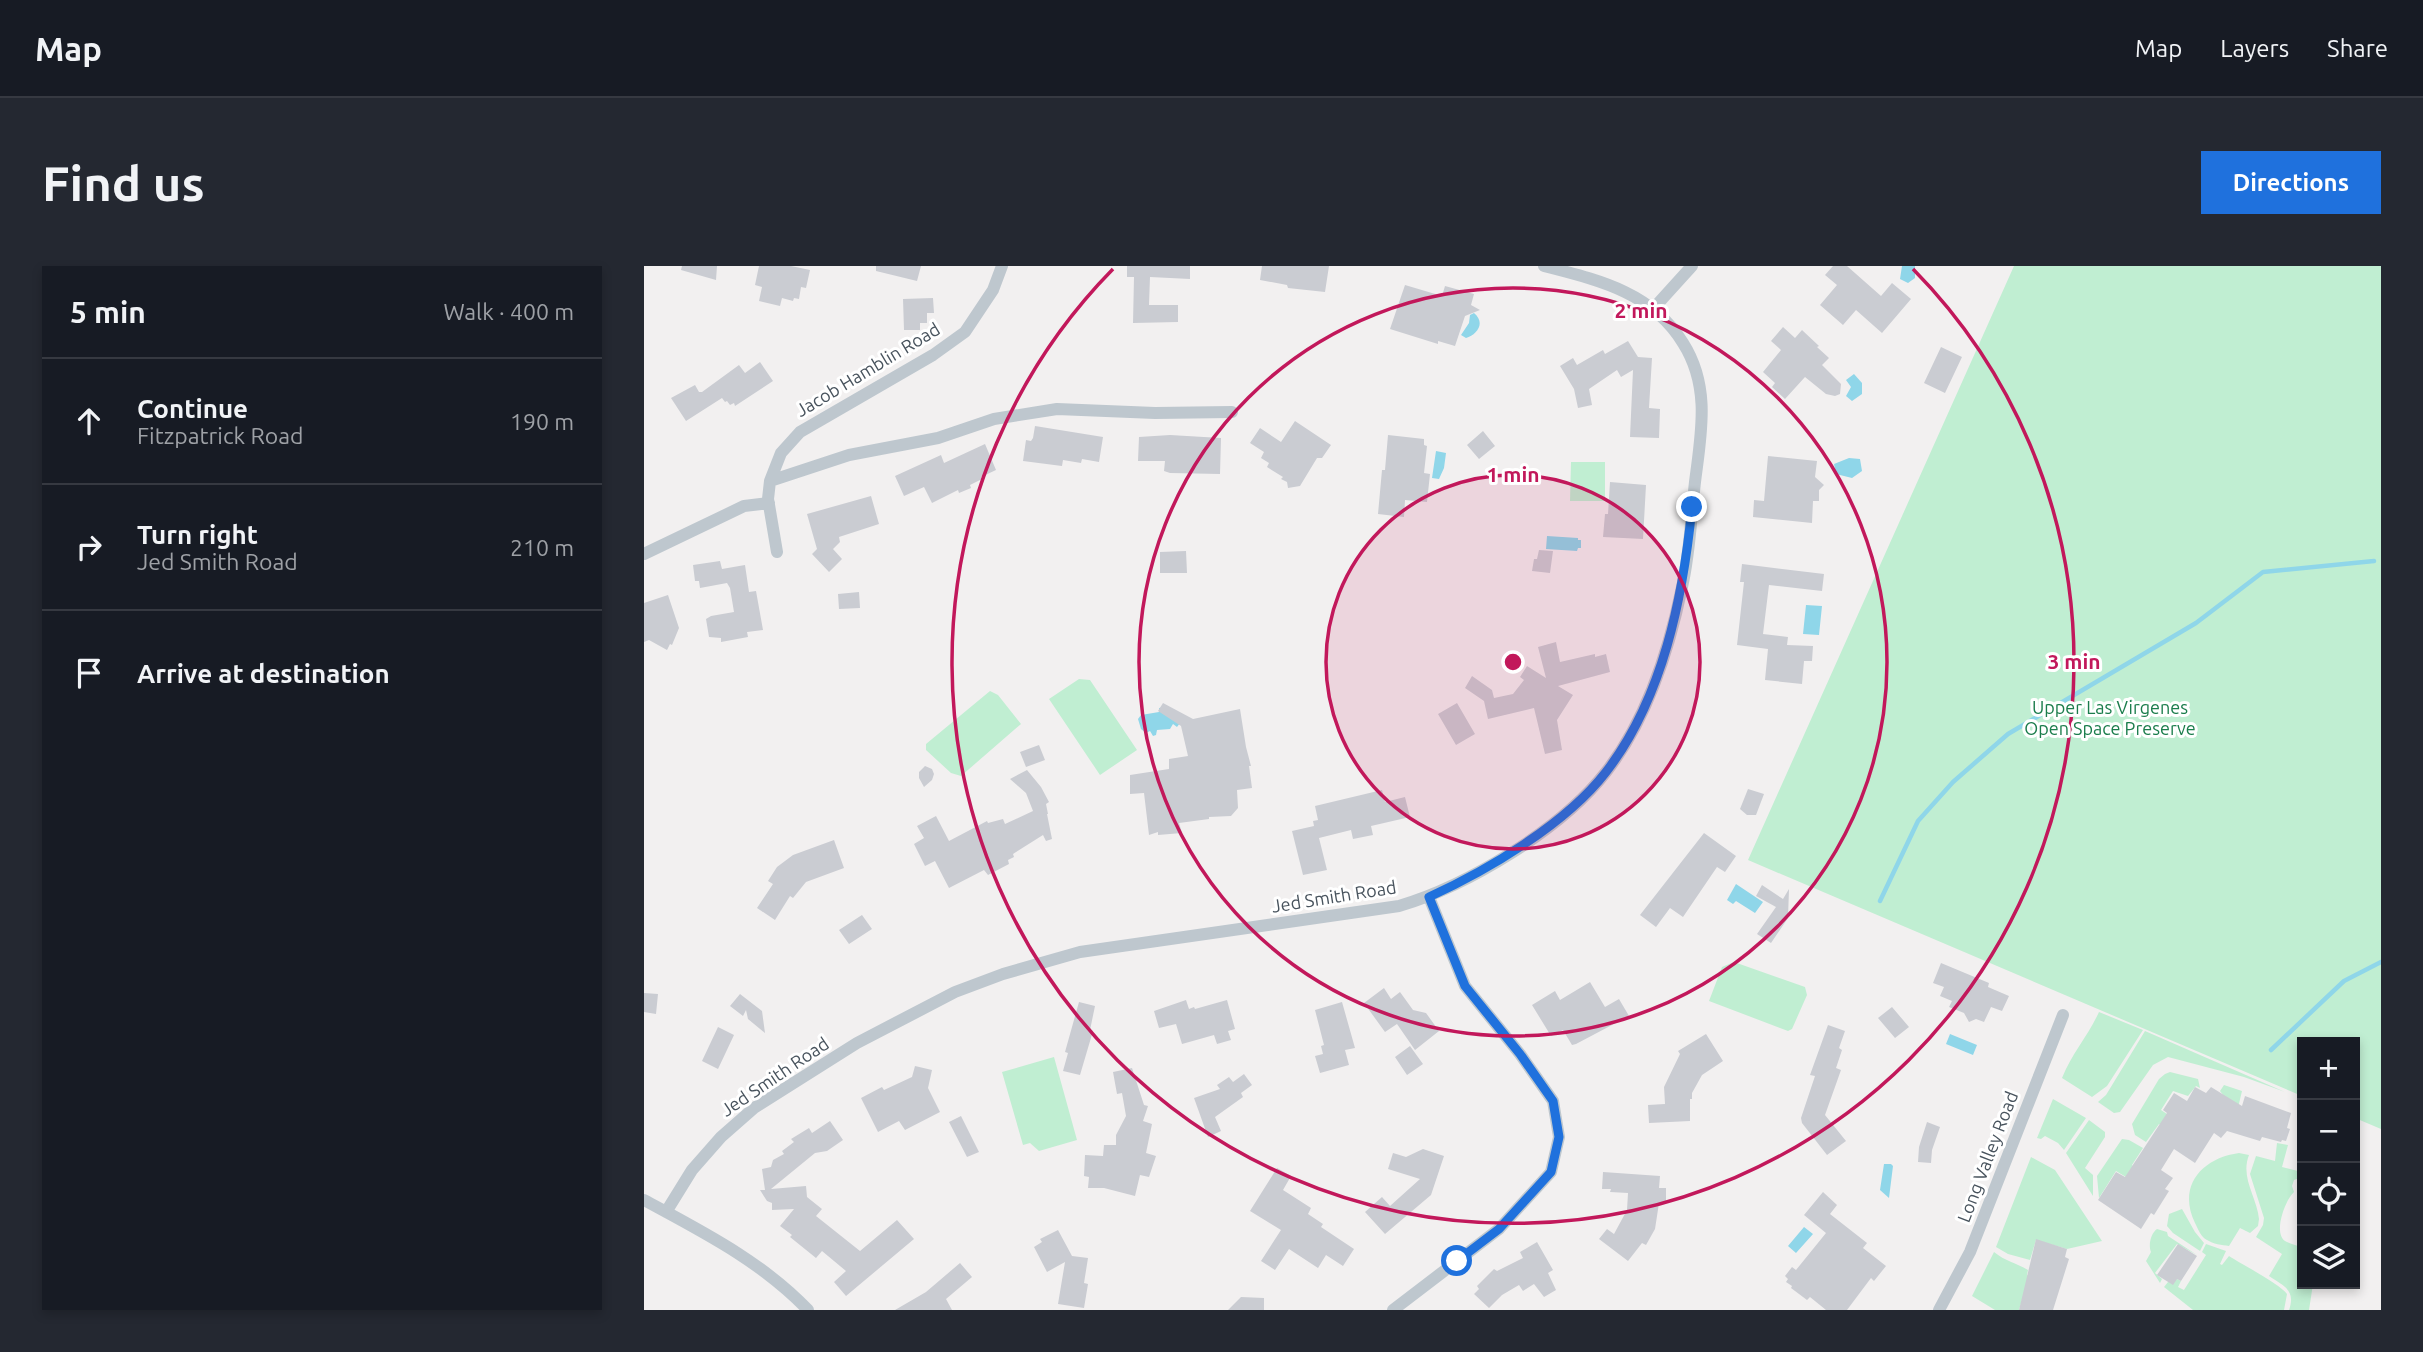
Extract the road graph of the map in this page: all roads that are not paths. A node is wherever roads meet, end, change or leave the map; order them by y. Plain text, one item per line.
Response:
1 (1002, 266) edge
2 (1544, 266) edge
3 (1692, 266) edge
4 (1654, 309) junction
5 (1232, 412) dead end
6 (770, 481) junction
7 (769, 503) junction
8 (777, 552) dead end
9 (644, 554) edge
10 (1429, 897) junction
11 (2063, 1015) dead end
12 (644, 1200) edge
13 (666, 1212) junction
14 (808, 1310) edge
15 (1393, 1310) edge
16 (1939, 1310) edge

1 - 6 street, Jacob Hamblin Road
2 - 4 street, Jed Smith Road
3 - 4 street
4 - 10 street, Jed Smith Road
5 - 6 street
6 - 7 street, Jacob Hamblin Road
7 - 8 street, Jacob Hamblin Road
7 - 9 street
10 - 13 street, Jed Smith Road
10 - 15 street
11 - 16 street, Long Valley Road
12 - 13 street
13 - 14 street

